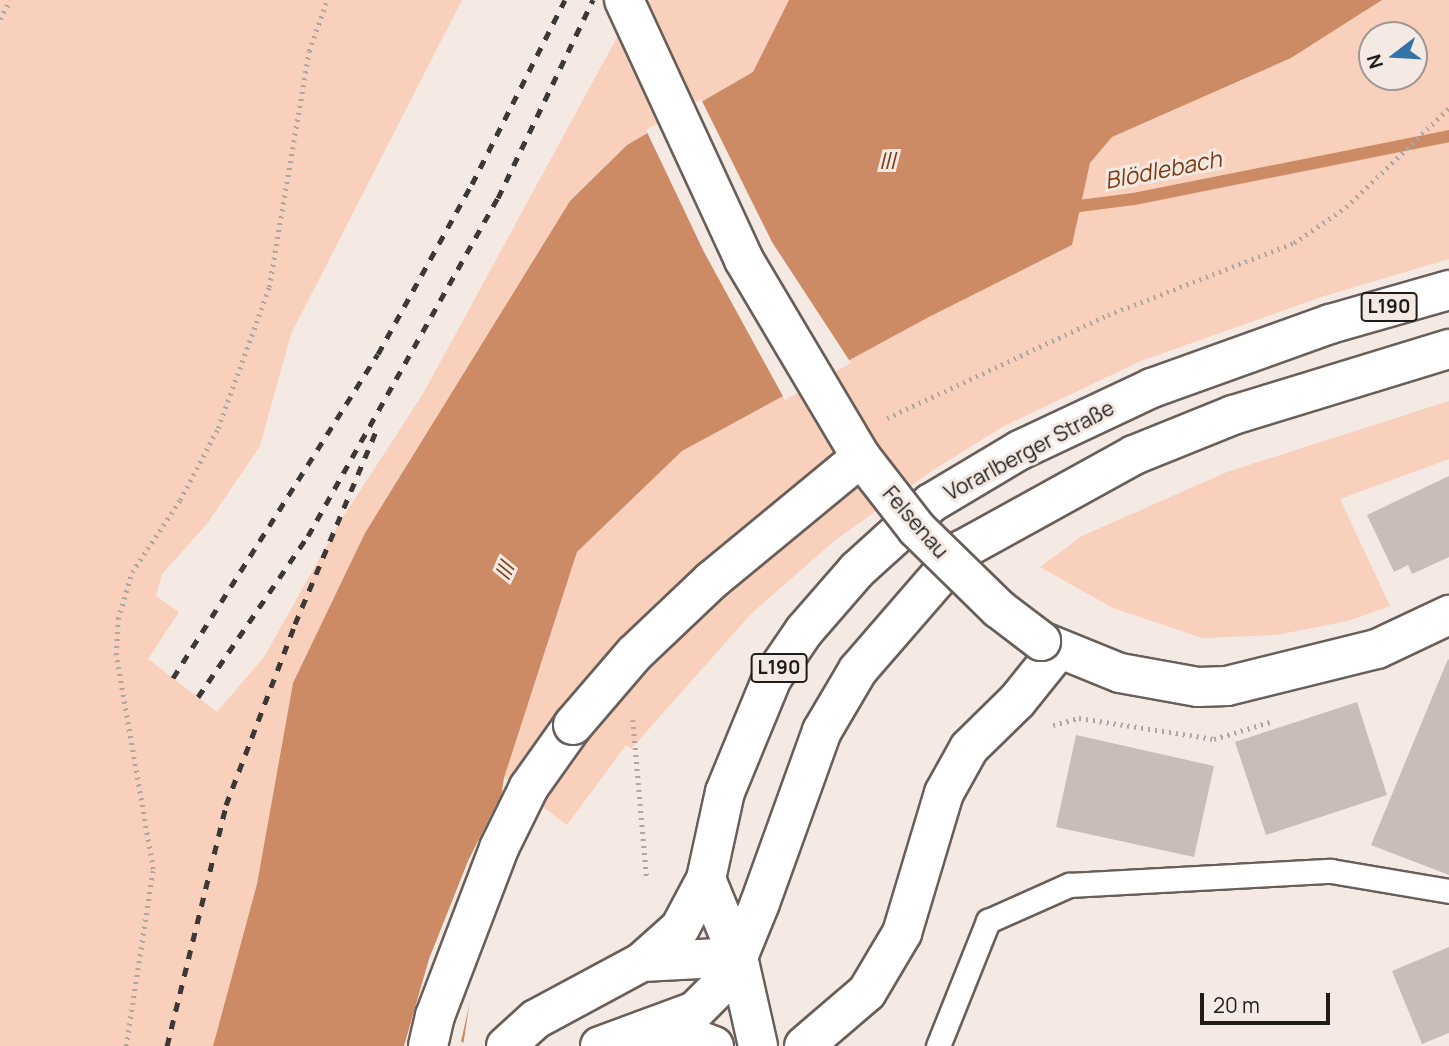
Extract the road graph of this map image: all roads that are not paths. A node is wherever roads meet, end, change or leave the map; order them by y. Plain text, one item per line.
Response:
1 (624, 0) edge
2 (1449, 290) edge
3 (1449, 349) edge
4 (861, 457) junction
5 (1449, 615) edge
6 (1049, 646) junction
7 (706, 879) junction
8 (1449, 891) edge
9 (738, 957) junction
10 (642, 962) junction
11 (639, 1029) junction
12 (428, 1046) edge
13 (506, 1046) edge
14 (600, 1046) edge
15 (714, 1046) edge
16 (758, 1046) edge
17 (804, 1046) edge
18 (938, 1046) edge

1 - 4 main road, Felsenau, bridge
2 - 7 main road, Vorarlberger Straße / L190
3 - 9 main road
4 - 6 main road, Felsenau, bridge
4 - 12 main road, bridge
5 - 6 main road, Felsenau
6 - 17 main road
7 - 9 main road
7 - 10 main road, Vorarlberger Straße / L190
8 - 18 lane
9 - 10 main road
9 - 11 main road
9 - 16 main road
10 - 13 main road, Vorarlberger Straße / L190
11 - 14 main road
11 - 15 main road

